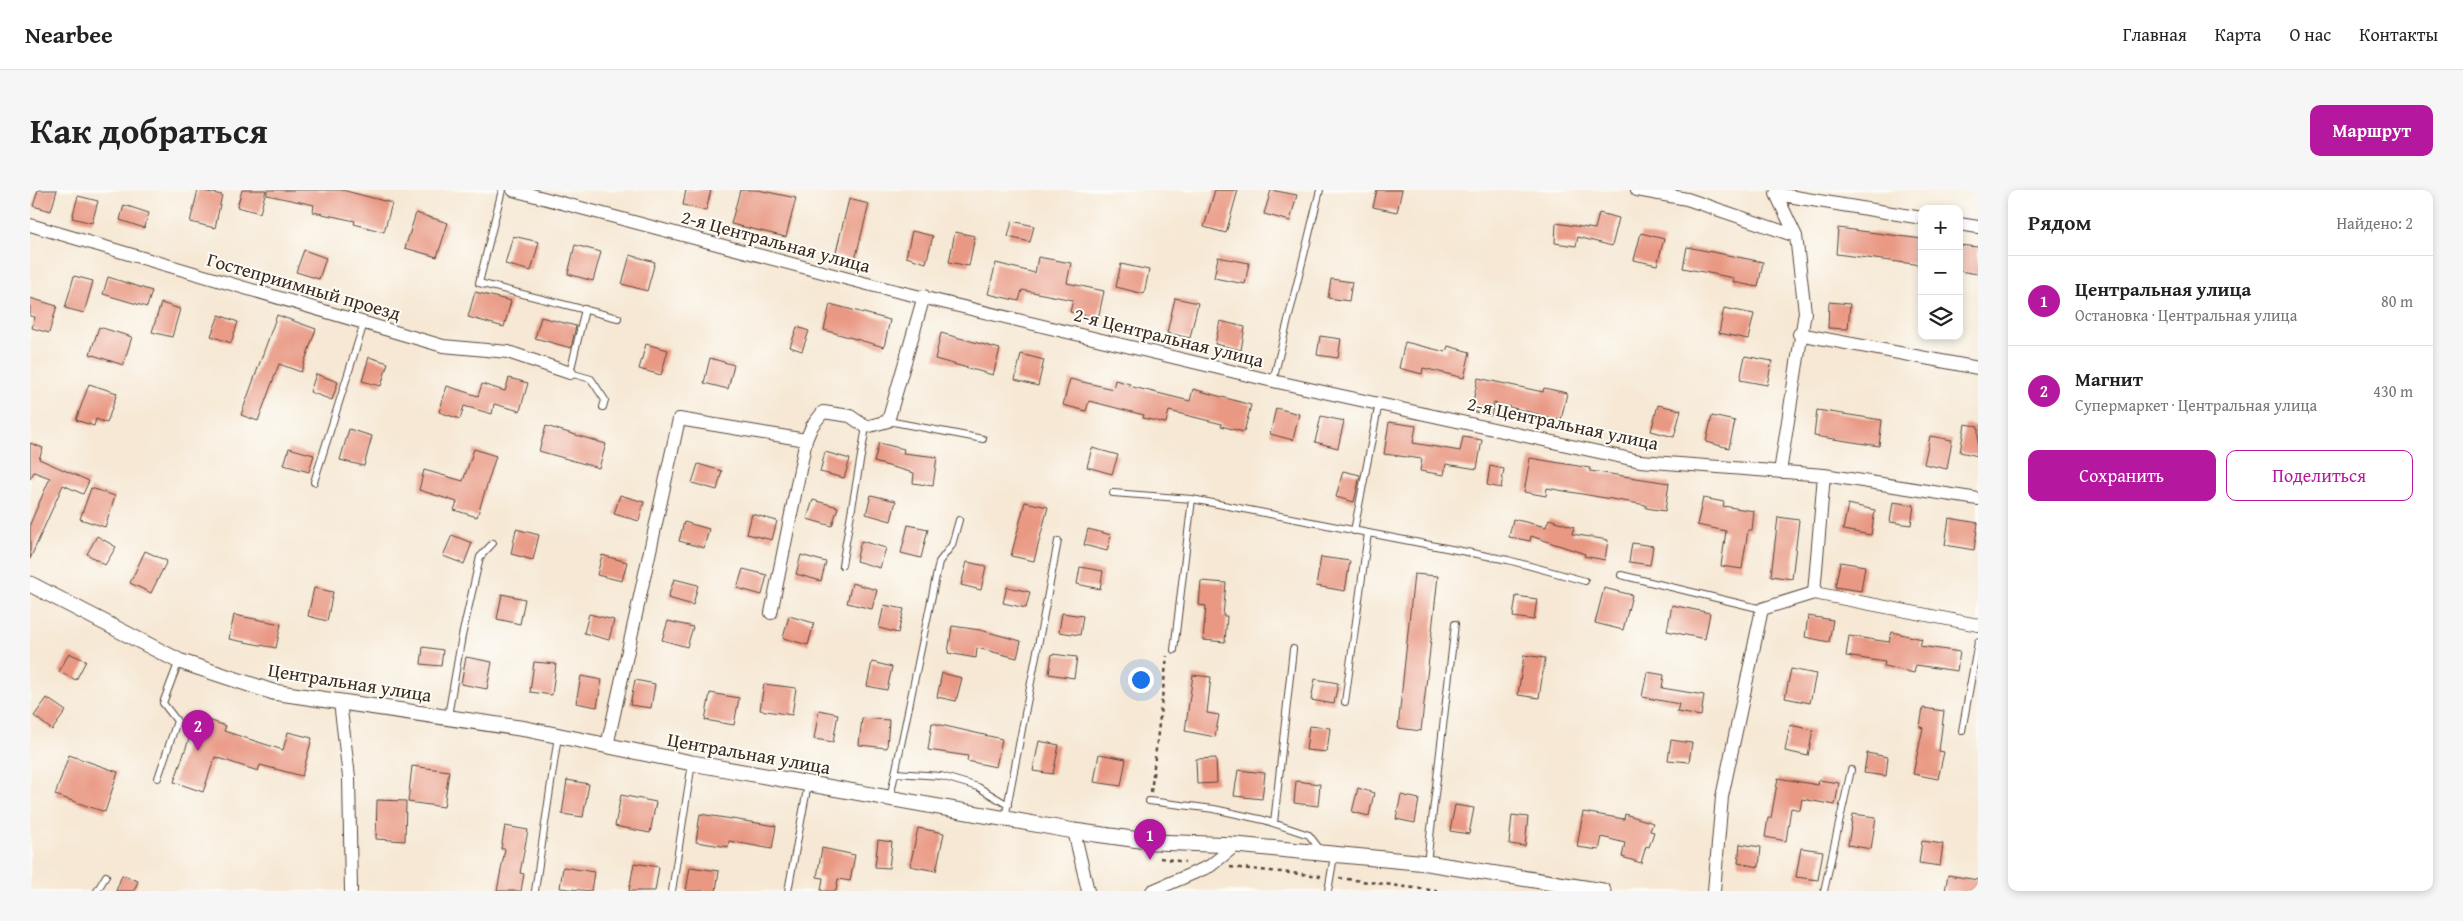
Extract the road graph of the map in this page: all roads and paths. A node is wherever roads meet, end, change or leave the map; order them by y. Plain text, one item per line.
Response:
1 (502, 190) edge
2 (513, 190) edge
3 (1320, 190) edge
4 (1637, 190) edge
5 (1777, 192) edge
6 (1918, 217) edge
7 (30, 225) edge
8 (1963, 225) edge
9 (1978, 227) edge
10 (1796, 236) junction
11 (924, 296) junction
12 (585, 309) junction
13 (618, 318) dead end
14 (364, 323) junction
15 (1800, 334) junction
16 (1978, 368) edge
17 (570, 373) junction
18 (1272, 381) junction
19 (1378, 404) junction
20 (603, 407) dead end
21 (888, 421) junction
22 (866, 427) junction
23 (806, 440) junction
24 (983, 440) dead end
25 (1780, 472) junction
26 (1824, 476) junction
27 (314, 482) dead end
28 (1113, 493) dead end
29 (1192, 499) junction
30 (1978, 499) edge
31 (959, 520) dead end
32 (1354, 531) junction
33 (1368, 533) junction
34 (1058, 541) dead end
35 (493, 543) dead end
36 (842, 565) dead end
37 (1621, 575) dead end
38 (1585, 582) dead end
39 (30, 584) edge
40 (1814, 593) junction
41 (1762, 609) junction
42 (771, 613) dead end
43 (1455, 624) dead end
44 (1978, 625) edge
45 (1978, 642) edge
46 (1293, 649) dead end
47 (1174, 650) joint
48 (178, 661) junction
49 (340, 702) junction
50 (1345, 702) dead end
51 (448, 718) junction
52 (1962, 731) dead end
53 (558, 736) junction
54 (607, 746) junction
55 (692, 763) junction
56 (1851, 770) dead end
57 (895, 773) junction
58 (158, 778) dead end
59 (808, 784) junction
60 (890, 799) junction
61 (1150, 801) joint
62 (1006, 812) junction
63 (1274, 824) junction
64 (1074, 830) junction
65 (1236, 845) junction
66 (1329, 855) junction
67 (1153, 857) dead end
68 (1187, 862) dead end
69 (1427, 863) junction
70 (1210, 866) junction
71 (106, 876) dead end
72 (1330, 877) junction
73 (98, 891) edge
74 (351, 891) edge
75 (536, 891) edge
76 (672, 891) edge
77 (788, 891) edge
78 (1088, 891) edge
79 (1152, 891) edge
80 (1328, 891) edge
81 (1437, 891) edge
82 (1603, 891) edge
83 (1714, 891) edge
84 (1824, 891) edge

1 - 12 lane
2 - 11 street, 2-я Центральная улица
3 - 18 lane
4 - 10 street
5 - 6 street
5 - 10 street
7 - 14 street, Гостеприимный проезд
8 - 9 street
10 - 15 street
11 - 18 street, 2-я Центральная улица
11 - 21 street
12 - 13 lane
12 - 17 lane
14 - 17 street, Гостеприимный проезд
14 - 27 lane
15 - 16 street
15 - 25 street
17 - 20 lane
18 - 19 street, 2-я Центральная улица
19 - 25 street, 2-я Центральная улица
19 - 32 lane
21 - 22 street
21 - 24 lane
22 - 23 street
22 - 36 lane
23 - 42 street
23 - 54 street
25 - 26 street, 2-я Центральная улица
26 - 30 street, 2-я Центральная улица
26 - 40 street
28 - 29 lane
29 - 32 lane
29 - 47 lane
31 - 57 lane
32 - 33 lane
33 - 38 lane
33 - 50 lane
34 - 62 lane
35 - 51 lane
37 - 41 lane
39 - 48 street, Центральная улица
40 - 41 street
40 - 44 street
41 - 83 street
43 - 69 lane
45 - 52 lane
46 - 63 lane
47 - 61 path
48 - 49 street, Центральная улица
48 - 58 lane
49 - 51 street, Центральная улица
49 - 74 street
51 - 53 street, Центральная улица
53 - 54 street, Центральная улица
53 - 75 lane
54 - 55 street, Центральная улица
55 - 59 street, Центральная улица
55 - 76 lane
56 - 84 lane
57 - 60 lane
57 - 62 lane
59 - 60 street, Центральная улица
59 - 77 lane
60 - 62 street, Центральная улица
61 - 63 lane
62 - 64 street, Центральная улица
63 - 66 lane
64 - 65 street, Центральная улица
64 - 78 street
65 - 66 street, Центральная улица
65 - 70 street
66 - 69 street, Центральная улица
66 - 72 lane
67 - 68 path
69 - 82 street, Центральная улица
70 - 72 path
70 - 79 street
71 - 73 lane
72 - 80 lane
72 - 81 path

